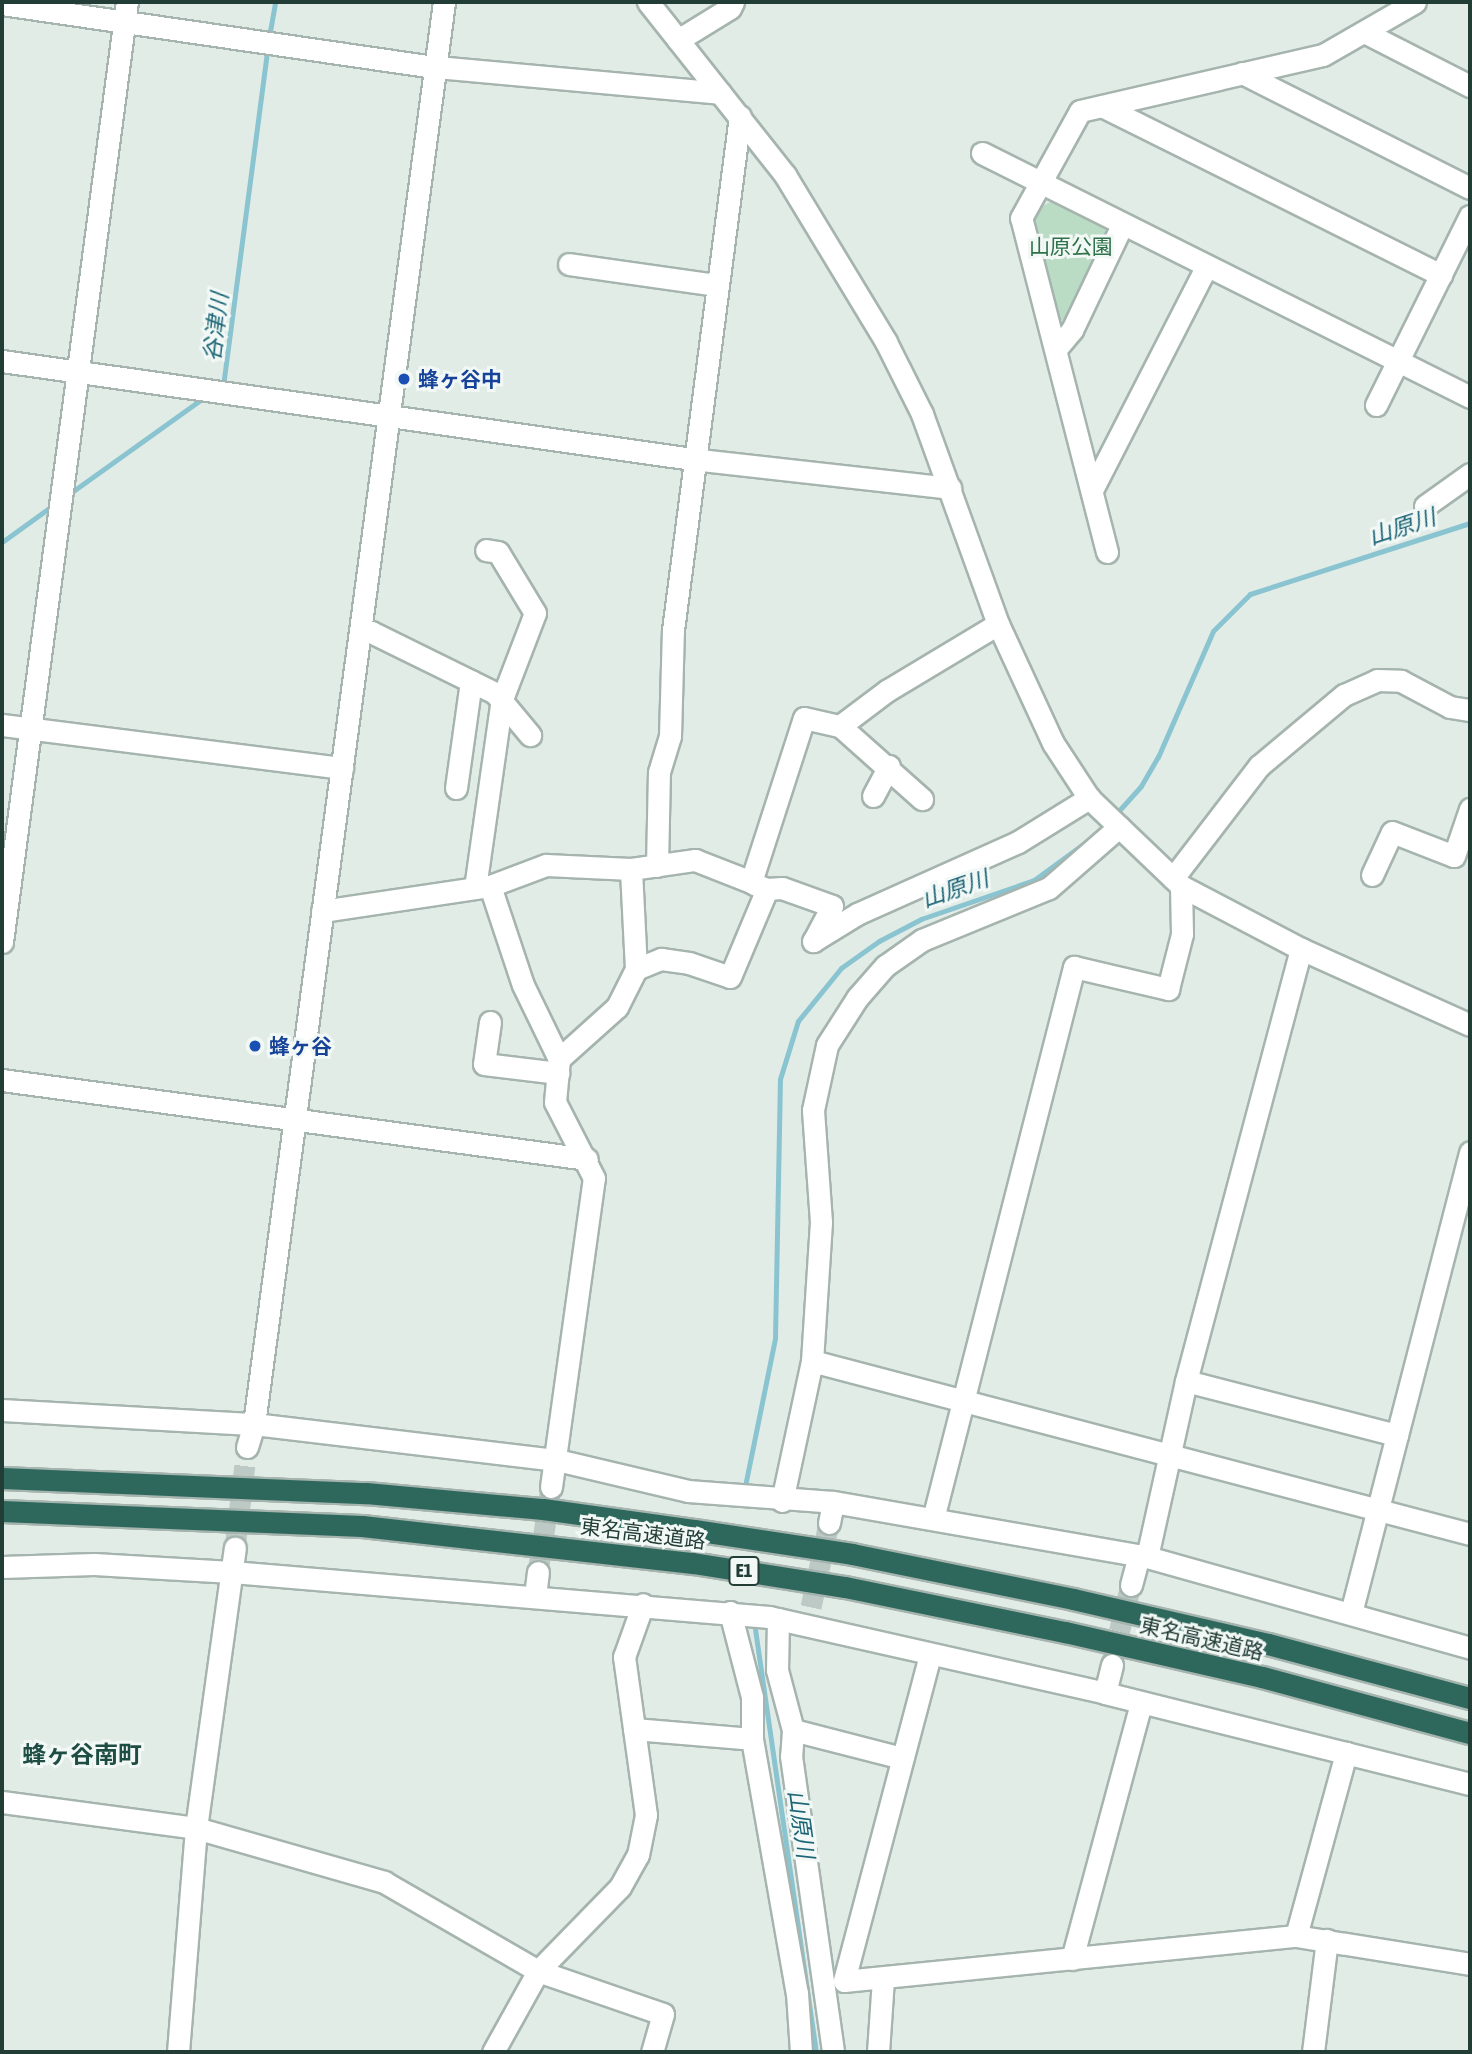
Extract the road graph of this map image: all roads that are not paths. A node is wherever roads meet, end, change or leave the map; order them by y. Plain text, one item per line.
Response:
1 (444, 2) edge
2 (648, 2) edge
3 (733, 2) edge
4 (1415, 2) edge
5 (2, 4) edge
6 (126, 10) edge
7 (1364, 32) junction
8 (678, 40) junction
9 (436, 67) junction
10 (1242, 74) junction
11 (1470, 86) edge
12 (720, 93) junction
13 (1102, 106) junction
14 (740, 116) junction
15 (982, 153) dead end
16 (1040, 183) junction
17 (1470, 188) edge
18 (1470, 216) edge
19 (1122, 225) junction
20 (569, 264) dead end
21 (1206, 267) junction
22 (1441, 275) junction
23 (716, 285) junction
24 (1056, 349) junction
25 (1398, 360) junction
26 (2, 361) edge
27 (78, 372) junction
28 (1470, 397) edge
29 (1376, 404) dead end
30 (388, 416) junction
31 (692, 459) junction
32 (1470, 474) edge
33 (950, 488) junction
34 (1091, 490) junction
35 (1425, 506) dead end
36 (486, 550) dead end
37 (1107, 552) dead end
38 (998, 624) junction
39 (360, 631) junction
40 (471, 681) junction
41 (502, 699) junction
42 (1470, 710) edge
43 (2, 725) edge
44 (840, 726) junction
45 (29, 729) junction
46 (530, 735) dead end
47 (889, 766) junction
48 (342, 768) junction
49 (456, 788) dead end
50 (873, 796) dead end
51 (1089, 798) junction
52 (922, 799) dead end
53 (1470, 809) edge
54 (1119, 827) junction
55 (657, 866) junction
56 (631, 869) junction
57 (1372, 875) dead end
58 (1177, 882) junction
59 (759, 886) junction
60 (482, 887) junction
61 (322, 911) junction
62 (2, 942) edge
63 (1301, 950) junction
64 (636, 969) junction
65 (491, 1022) dead end
66 (1470, 1025) edge
67 (558, 1066) junction
68 (2, 1080) edge
69 (292, 1118) junction
70 (1470, 1152) edge
71 (587, 1158) junction
72 (812, 1361) junction
73 (1186, 1381) junction
74 (964, 1399) junction
75 (2, 1410) edge
76 (254, 1424) junction
77 (1397, 1435) junction
78 (247, 1447) tunnel mouth
79 (1169, 1453) junction
80 (557, 1460) junction
81 (2, 1478) edge
82 (551, 1487) tunnel mouth
83 (782, 1501) junction
84 (833, 1502) junction
85 (1378, 1510) junction
86 (2, 1511) edge
87 (933, 1518) junction
88 (829, 1523) tunnel mouth
89 (1470, 1534) edge
90 (234, 1548) tunnel mouth
91 (1143, 1557) junction
92 (2, 1567) edge
93 (538, 1572) tunnel mouth
94 (232, 1573) junction
95 (1131, 1585) tunnel mouth
96 (535, 1596) junction
97 (643, 1604) junction
98 (735, 1612) junction
99 (1352, 1613) junction
100 (774, 1618) junction
101 (1470, 1648) edge
102 (930, 1655) junction
103 (1112, 1665) tunnel mouth
104 (1105, 1693) junction
105 (1470, 1698) edge
106 (1141, 1703) junction
107 (634, 1729) junction
108 (793, 1730) junction
109 (1470, 1733) edge
110 (752, 1740) junction
111 (1346, 1753) junction
112 (902, 1758) junction
113 (1470, 1784) edge
114 (2, 1802) edge
115 (196, 1828) junction
116 (1296, 1936) junction
117 (1327, 1940) junction
118 (1072, 1959) junction
119 (1470, 1964) edge
120 (538, 1971) junction
121 (883, 1978) junction
122 (835, 1982) junction
123 (178, 2052) edge
124 (493, 2052) edge
125 (652, 2052) edge
126 (801, 2052) edge
127 (833, 2052) edge
128 (878, 2052) edge
129 (1313, 2052) edge

1 - 9 street
2 - 8 street
3 - 8 street
4 - 7 street
5 - 6 street
6 - 9 street
6 - 27 street
7 - 10 street
7 - 11 street
8 - 12 street
9 - 12 street
9 - 30 street
10 - 13 street
10 - 17 street
12 - 14 street
13 - 16 street
13 - 22 street
14 - 23 street
14 - 33 street
15 - 16 street
16 - 19 street
16 - 24 street
18 - 22 street
19 - 21 street
19 - 24 street
20 - 23 street
21 - 25 street
21 - 34 street
22 - 25 street
23 - 31 street
24 - 34 street
25 - 28 street
25 - 29 street
26 - 27 street
27 - 30 street
27 - 45 street
30 - 31 street
30 - 39 street
31 - 33 street
31 - 55 street
32 - 35 street
33 - 38 street
34 - 37 street
36 - 41 street
38 - 44 street
38 - 51 street
39 - 40 street
39 - 48 street
40 - 41 street
40 - 49 street
41 - 46 street
41 - 60 street
42 - 58 street
43 - 45 street
44 - 47 street
44 - 59 street
45 - 48 street
45 - 62 street
47 - 50 street
47 - 52 street
48 - 61 street
51 - 54 street
51 - 59 street
53 - 57 street
54 - 58 street
54 - 72 street
55 - 56 street
55 - 59 street
56 - 60 street
56 - 64 street
58 - 63 street
58 - 74 street
59 - 64 street
60 - 61 street
60 - 67 street
61 - 69 street
63 - 66 street
63 - 73 street
64 - 67 street
65 - 67 street
67 - 71 street
68 - 69 street
69 - 71 street
69 - 76 street
70 - 77 street
71 - 80 street
72 - 74 street
72 - 83 street
73 - 77 street
73 - 79 street
74 - 79 street
74 - 87 street
75 - 76 street
76 - 78 street
76 - 80 street
77 - 85 street
79 - 85 street
79 - 91 street
80 - 82 street
80 - 83 street
81 - 105 highway, 東名高速道路 / E1
83 - 84 street
84 - 87 street
84 - 88 street
85 - 89 street
85 - 99 street
86 - 109 highway, 東名高速道路 / E1
87 - 91 street
90 - 94 street
91 - 95 street
91 - 99 street
92 - 94 street
93 - 96 street
94 - 96 street
94 - 115 street
96 - 97 street
97 - 98 street
97 - 107 street
98 - 100 street
98 - 110 street
99 - 101 street
100 - 102 street
100 - 108 street
102 - 104 street
102 - 112 street
103 - 104 street
104 - 106 street
106 - 111 street
106 - 118 street
107 - 110 street
107 - 120 street
108 - 112 street
108 - 122 street
110 - 126 street
111 - 113 street
111 - 116 street
112 - 122 street
114 - 115 street
115 - 120 street
115 - 123 street
116 - 117 street
116 - 118 street
117 - 119 street
117 - 129 street
118 - 121 street
120 - 124 street
120 - 125 street
121 - 122 street
121 - 128 street
122 - 127 street

